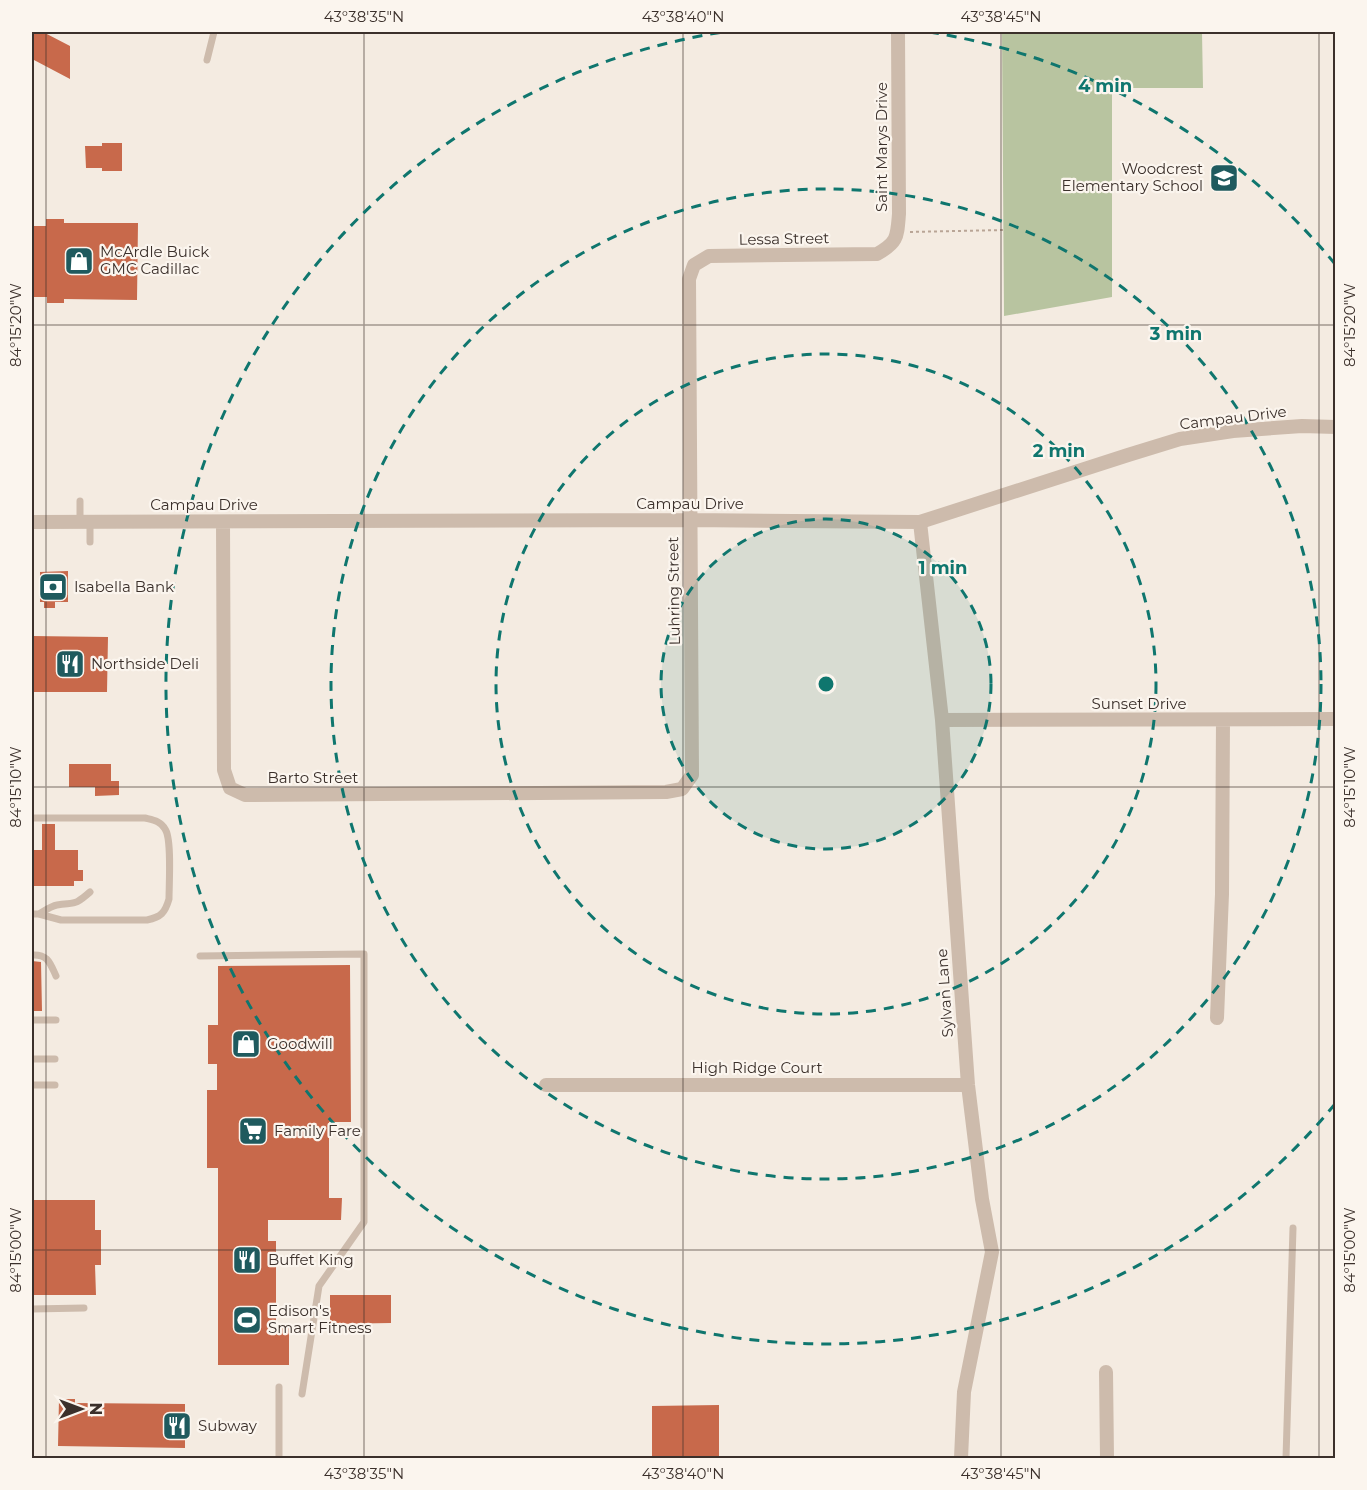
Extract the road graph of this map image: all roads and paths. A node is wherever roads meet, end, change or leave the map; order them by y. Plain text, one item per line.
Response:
1 (214, 32) edge
2 (898, 32) edge
3 (207, 60) dead end
4 (1004, 230) dead end
5 (898, 232) junction
6 (877, 254) joint
7 (694, 265) joint
8 (1335, 426) edge
9 (80, 501) dead end
10 (690, 520) junction
11 (32, 522) edge
12 (85, 522) junction
13 (223, 522) junction
14 (920, 522) junction
15 (90, 543) dead end
16 (1335, 719) edge
17 (942, 720) junction
18 (1223, 720) junction
19 (666, 792) joint
20 (32, 818) edge
21 (90, 892) dead end
22 (35, 914) edge
23 (32, 955) edge
24 (200, 956) dead end
25 (56, 976) dead end
26 (1217, 1018) dead end
27 (32, 1020) edge
28 (56, 1020) dead end
29 (32, 1059) edge
30 (56, 1059) dead end
31 (968, 1084) junction
32 (32, 1085) edge
33 (56, 1085) dead end
34 (546, 1085) dead end
35 (1293, 1228) dead end
36 (84, 1308) dead end
37 (32, 1309) edge
38 (1106, 1372) dead end
39 (279, 1387) dead end
40 (302, 1394) dead end
41 (279, 1458) edge
42 (961, 1458) edge
43 (1107, 1458) edge
44 (1286, 1458) edge

1 - 3 lane
2 - 5 street, Saint Marys Drive
4 - 5 path
5 - 6 street, Saint Marys Drive
6 - 7 street, Lessa Street
7 - 10 street, Luhring Street
8 - 14 street, Campau Drive
9 - 12 lane
10 - 13 street, Campau Drive
10 - 14 street, Campau Drive
10 - 19 street, Luhring Street
11 - 12 street, Campau Drive
12 - 13 street, Campau Drive
12 - 15 lane
13 - 19 street, Barto Street
14 - 17 street, Sylvan Lane
16 - 18 street, Sunset Drive
17 - 18 street, Sunset Drive
17 - 31 street, Sylvan Lane
18 - 26 street
20 - 22 lane
21 - 22 lane
23 - 25 lane
24 - 40 lane
27 - 28 lane
29 - 30 lane
31 - 34 street, High Ridge Court
31 - 42 street, Sylvan Lane
32 - 33 lane
35 - 44 lane
36 - 37 lane
38 - 43 street
39 - 41 lane

